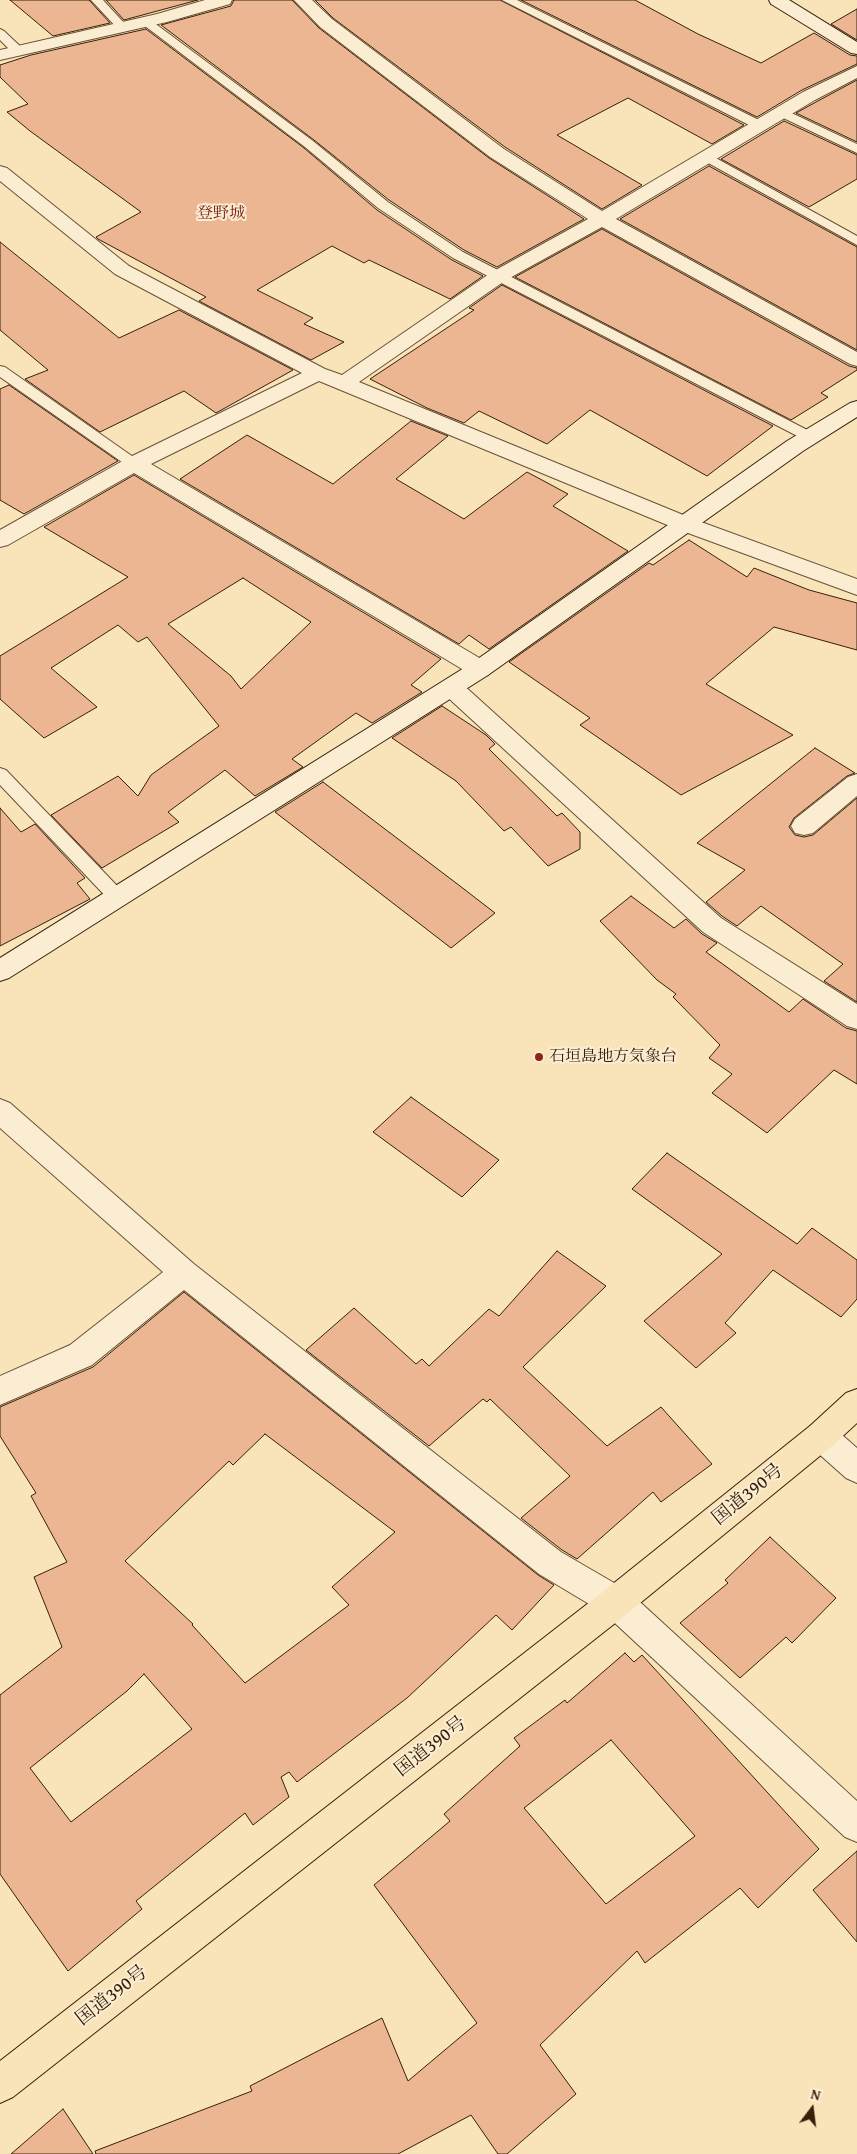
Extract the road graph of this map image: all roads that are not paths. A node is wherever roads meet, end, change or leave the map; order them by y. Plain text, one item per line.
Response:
1 (97, 0) edge
2 (224, 0) edge
3 (302, 0) edge
4 (508, 0) edge
5 (777, 0) edge
6 (144, 21) junction
7 (122, 27) junction
8 (0, 33) edge
9 (857, 49) edge
10 (18, 51) junction
11 (0, 55) edge
12 (857, 71) edge
13 (781, 112) junction
14 (759, 125) junction
15 (857, 149) edge
16 (705, 156) junction
17 (0, 172) edge
18 (602, 219) junction
19 (857, 241) edge
20 (499, 276) junction
21 (857, 360) edge
22 (0, 370) edge
23 (318, 373) junction
24 (344, 383) junction
25 (857, 408) edge
26 (810, 437) junction
27 (134, 464) junction
28 (685, 524) junction
29 (0, 540) edge
30 (857, 587) edge
31 (480, 669) junction
32 (452, 688) junction
33 (0, 774) edge
34 (857, 784) edge
35 (804, 826) dead end
36 (118, 898) junction
37 (0, 971) edge
38 (857, 1018) edge
39 (0, 1111) edge
40 (184, 1273) junction
41 (0, 1391) edge
42 (857, 1403) edge
43 (821, 1436) junction
44 (857, 1468) edge
45 (616, 1602) junction
46 (857, 1825) edge
47 (0, 2084) edge

1 - 7 lane
2 - 6 street
3 - 18 street
4 - 14 lane
5 - 9 street
6 - 7 street
6 - 20 lane
7 - 10 street
8 - 10 lane
10 - 11 street
12 - 13 street
13 - 14 street
13 - 15 lane
14 - 16 street
16 - 18 street
16 - 19 lane
17 - 23 street
18 - 20 street
18 - 21 street
20 - 24 street
20 - 26 lane
22 - 27 lane
23 - 24 street
23 - 27 street
24 - 28 street
25 - 26 street
26 - 28 street
27 - 29 street
27 - 31 street
28 - 30 street
28 - 31 street
31 - 32 street
32 - 36 street
32 - 38 street
33 - 36 lane
34 - 35 street
36 - 37 street
39 - 40 street
40 - 41 street
40 - 45 street
42 - 43 highway, 国道390号
43 - 44 street
43 - 45 highway, 国道390号
45 - 46 street
45 - 47 highway, 国道390号

